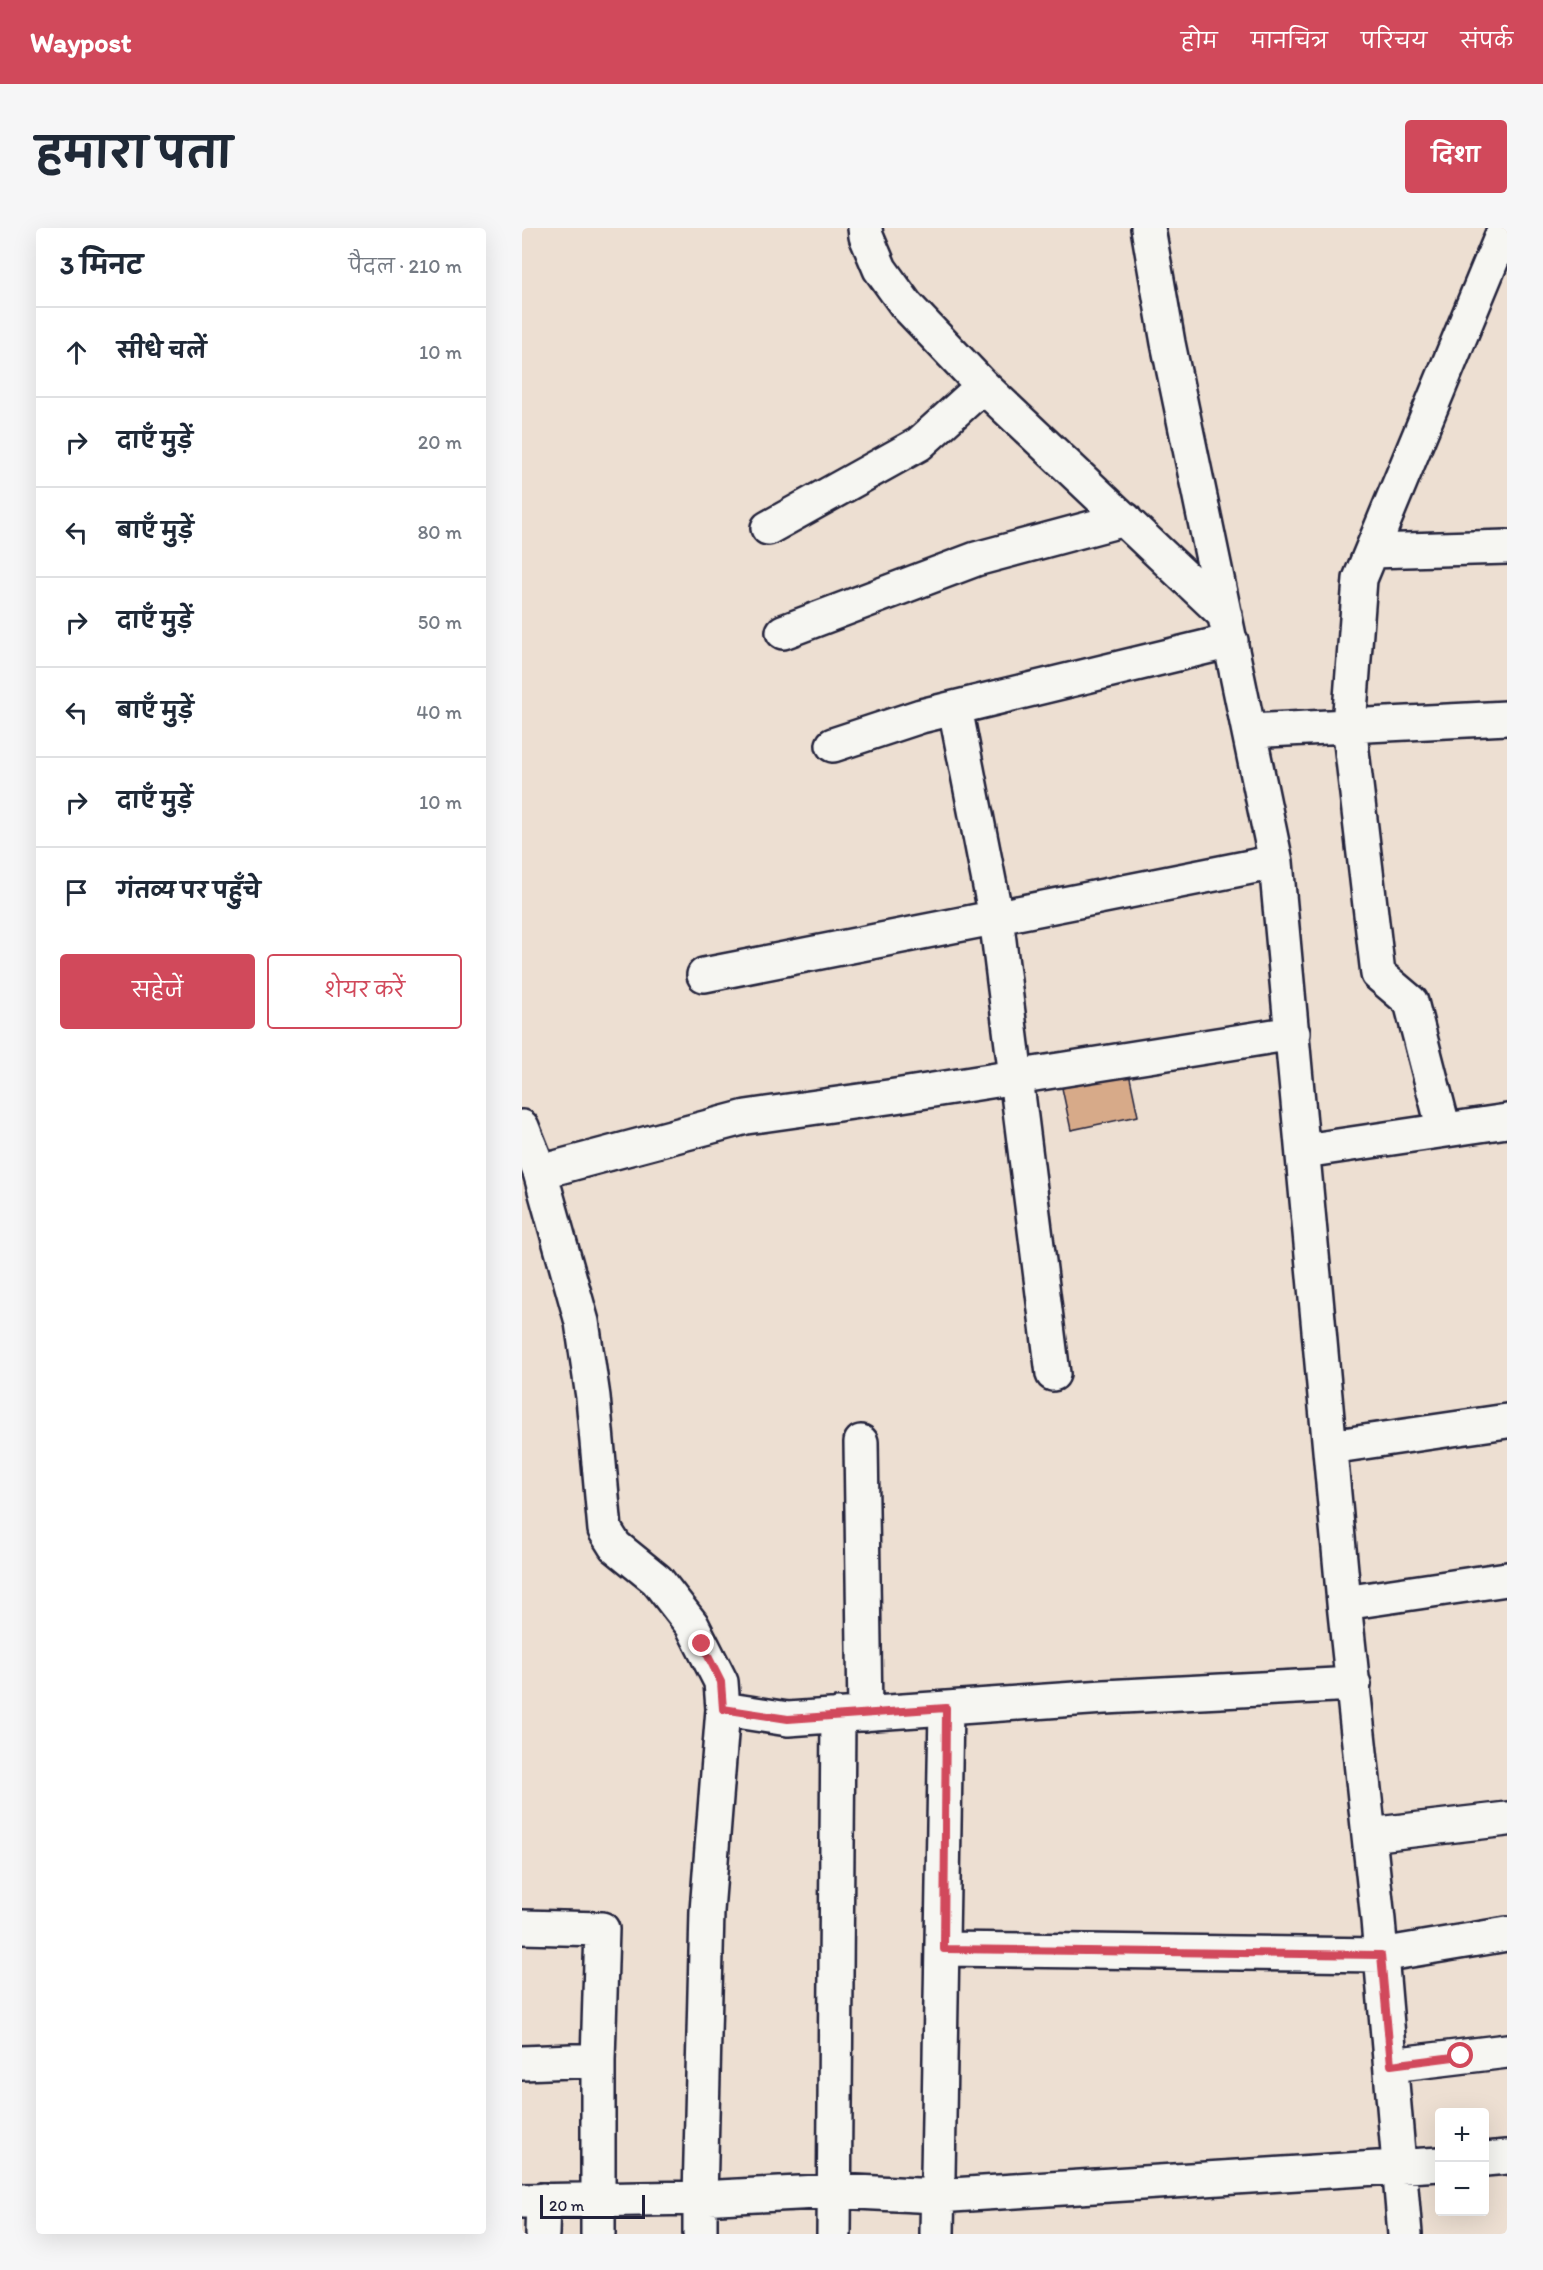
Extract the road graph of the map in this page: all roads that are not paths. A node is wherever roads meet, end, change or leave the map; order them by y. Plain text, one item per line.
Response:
1 (866, 228) edge
2 (1148, 228) edge
3 (1505, 228) edge
4 (983, 387) junction
5 (1125, 519) junction
6 (768, 528) dead end
7 (1507, 547) edge
8 (1372, 551) junction
9 (1228, 628) junction
10 (783, 632) dead end
11 (955, 708) junction
12 (1507, 718) edge
13 (1349, 725) junction
14 (1249, 731) junction
15 (833, 745) dead end
16 (1276, 862) junction
17 (996, 917) junction
18 (704, 975) dead end
19 (1293, 1033) junction
20 (1016, 1077) junction
21 (1507, 1121) edge
22 (522, 1127) edge
23 (1444, 1130) junction
24 (1304, 1151) junction
25 (540, 1172) junction
26 (1053, 1374) dead end
27 (1507, 1421) edge
28 (861, 1442) dead end
29 (1330, 1446) junction
30 (1507, 1579) edge
31 (1344, 1603) junction
32 (1354, 1684) junction
33 (946, 1708) junction
34 (723, 1709) junction
35 (852, 1715) junction
36 (1507, 1819) edge
37 (1369, 1835) junction
38 (522, 1927) edge
39 (1507, 1934) edge
40 (944, 1949) junction
41 (1381, 1955) junction
42 (1507, 2051) edge
43 (598, 2060) junction
44 (522, 2063) edge
45 (1391, 2065) junction
46 (1507, 2157) edge
47 (1489, 2159) edge
48 (1435, 2164) edge
49 (1400, 2168) junction
50 (836, 2191) junction
51 (938, 2196) junction
52 (700, 2198) junction
53 (600, 2200) junction
54 (532, 2201) edge
55 (543, 2234) edge
56 (598, 2234) edge
57 (700, 2234) edge
58 (834, 2234) edge
59 (937, 2234) edge
60 (1405, 2234) edge

1 - 4 street
2 - 9 street
3 - 8 street
4 - 5 street
4 - 6 street
5 - 9 street
5 - 10 street
7 - 8 street
8 - 13 street
9 - 11 street
9 - 14 street
11 - 15 street
11 - 17 street
12 - 13 street
13 - 14 street
13 - 23 street
14 - 16 street
16 - 17 street
16 - 19 street
17 - 18 street
17 - 20 street
19 - 20 street
19 - 24 street
20 - 25 street
20 - 26 street
21 - 23 street
22 - 25 street
23 - 24 street
24 - 29 street
25 - 34 street
27 - 29 street
28 - 35 street
29 - 31 street
30 - 31 street
31 - 32 street
32 - 33 street
32 - 37 street
33 - 35 street
33 - 40 street
34 - 35 street
34 - 52 street
35 - 50 street
36 - 37 street
37 - 41 street
38 - 43 street
39 - 41 street
40 - 41 street
40 - 51 street
41 - 45 street
42 - 45 street
43 - 44 street
43 - 53 street
45 - 49 street
46 - 47 street
48 - 49 street
49 - 51 street
49 - 60 street
50 - 51 street
50 - 52 street
50 - 58 street
51 - 59 street
52 - 53 street
52 - 57 street
53 - 54 street
53 - 56 street
54 - 55 street

